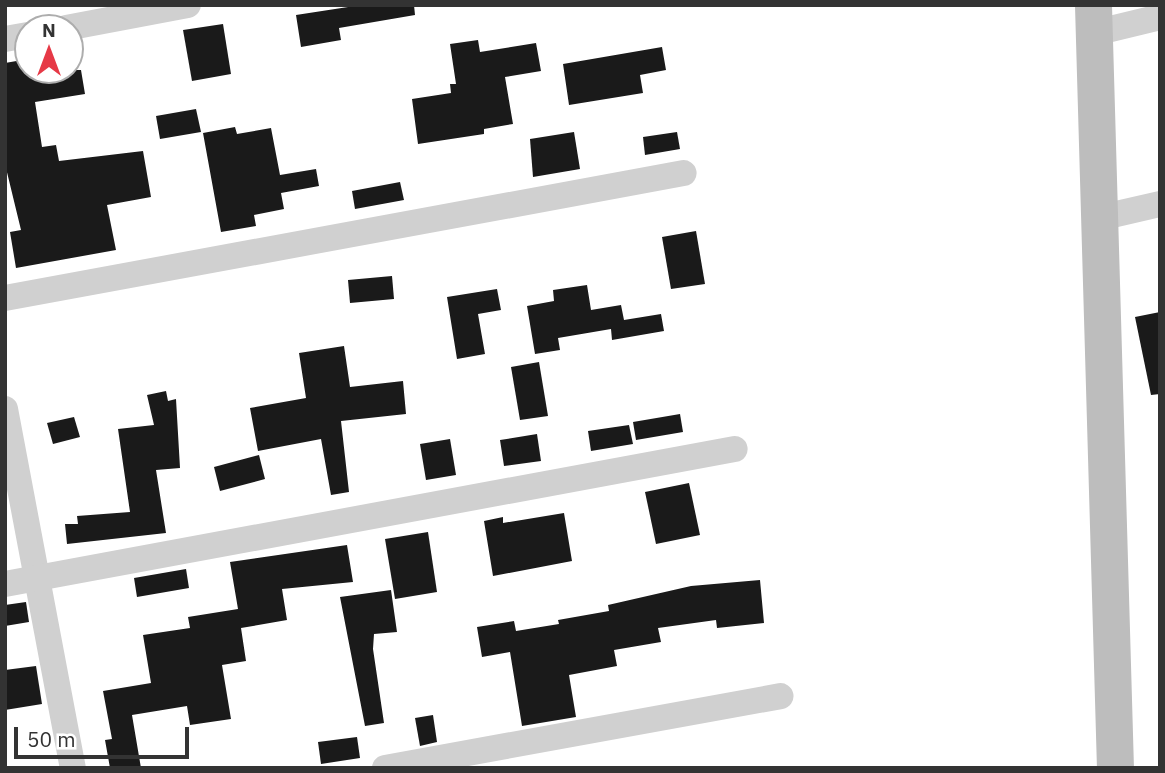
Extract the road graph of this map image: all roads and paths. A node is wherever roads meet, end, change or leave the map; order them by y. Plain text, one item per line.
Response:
1 (188, 5) edge
2 (1160, 17) edge
3 (1093, 19) edge
4 (84, 25) edge
5 (684, 173) dead end
6 (1160, 204) edge
7 (1099, 218) junction
8 (5, 298) edge
9 (5, 409) edge
10 (735, 449) dead end
11 (37, 578) junction
12 (5, 584) edge
13 (780, 696) dead end
14 (73, 768) edge
15 (385, 768) edge
16 (1115, 768) edge

1 - 4 street
2 - 3 street
3 - 7 street
5 - 8 street
6 - 7 street
7 - 16 street
9 - 11 street
10 - 11 street
11 - 12 street
11 - 14 street
13 - 15 street

